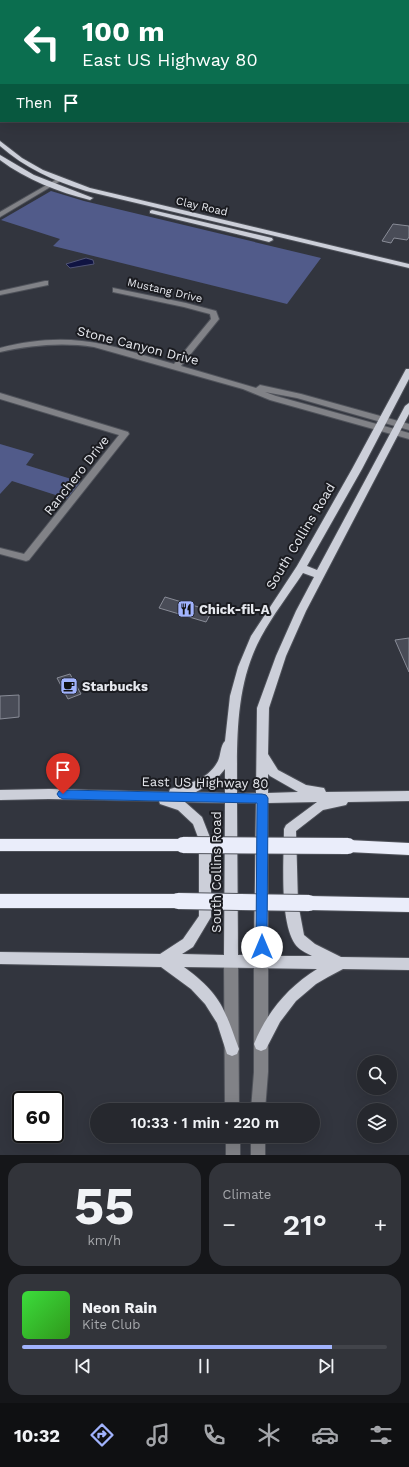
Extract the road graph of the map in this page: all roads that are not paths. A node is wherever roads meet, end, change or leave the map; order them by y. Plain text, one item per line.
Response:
1 (0, 143) edge
2 (0, 157) edge
3 (59, 180) junction
4 (51, 186) junction
5 (0, 216) edge
6 (409, 266) edge
7 (409, 272) edge
8 (45, 283) dead end
9 (116, 290) dead end
10 (0, 293) edge
11 (0, 350) edge
12 (176, 367) junction
13 (409, 371) edge
14 (0, 396) edge
15 (409, 406) edge
16 (381, 424) junction
17 (409, 427) edge
18 (397, 428) junction
19 (409, 436) edge
20 (0, 551) edge
21 (301, 568) junction
22 (320, 575) junction
23 (231, 730) junction
24 (263, 755) junction
25 (0, 795) edge
26 (154, 796) junction
27 (358, 796) junction
28 (409, 796) edge
29 (231, 798) junction
30 (262, 798) junction
31 (0, 845) edge
32 (409, 849) edge
33 (0, 901) edge
34 (409, 905) edge
35 (0, 958) edge
36 (162, 960) junction
37 (231, 961) junction
38 (261, 962) junction
39 (342, 963) junction
40 (409, 964) edge
41 (261, 1044) junction
42 (232, 1049) junction
43 (232, 1103) edge
44 (258, 1103) edge
45 (233, 1143) edge
46 (258, 1143) edge
47 (233, 1155) edge
48 (258, 1155) edge

1 - 3 main road, Clay Road
2 - 4 main road, Clay Road
3 - 4 street
3 - 6 main road, Clay Road
4 - 5 street
4 - 7 main road, Clay Road
8 - 10 street
9 - 12 street, Mustang Drive
11 - 12 street, Stone Canyon Drive
12 - 16 street, Stone Canyon Drive
13 - 16 main road, South Collins Road
14 - 20 street, Ranchero Drive
15 - 18 main road
16 - 18 street, Stone Canyon Drive
16 - 21 main road, South Collins Road
17 - 18 street, Stone Canyon Drive
18 - 19 street, Stone Canyon Drive
18 - 22 main road
21 - 22 main road
21 - 23 main road, South Collins Road
22 - 24 main road
23 - 26 main road
23 - 29 main road, South Collins Road
24 - 27 main road
24 - 30 main road
25 - 26 main road, East US Highway 80
26 - 29 main road, East US Highway 80
26 - 36 main road
27 - 28 main road, East US Highway 80
27 - 30 main road, East US Highway 80
27 - 39 main road
29 - 30 main road, East US Highway 80
29 - 37 main road, South Collins Road
30 - 38 main road
31 - 32 highway, bridge
33 - 34 highway, bridge
35 - 36 main road
36 - 37 main road
36 - 42 main road
37 - 38 main road
37 - 42 street
38 - 39 main road
38 - 41 street
39 - 40 main road
39 - 41 main road
41 - 44 street
42 - 43 street
45 - 47 street
46 - 48 street

